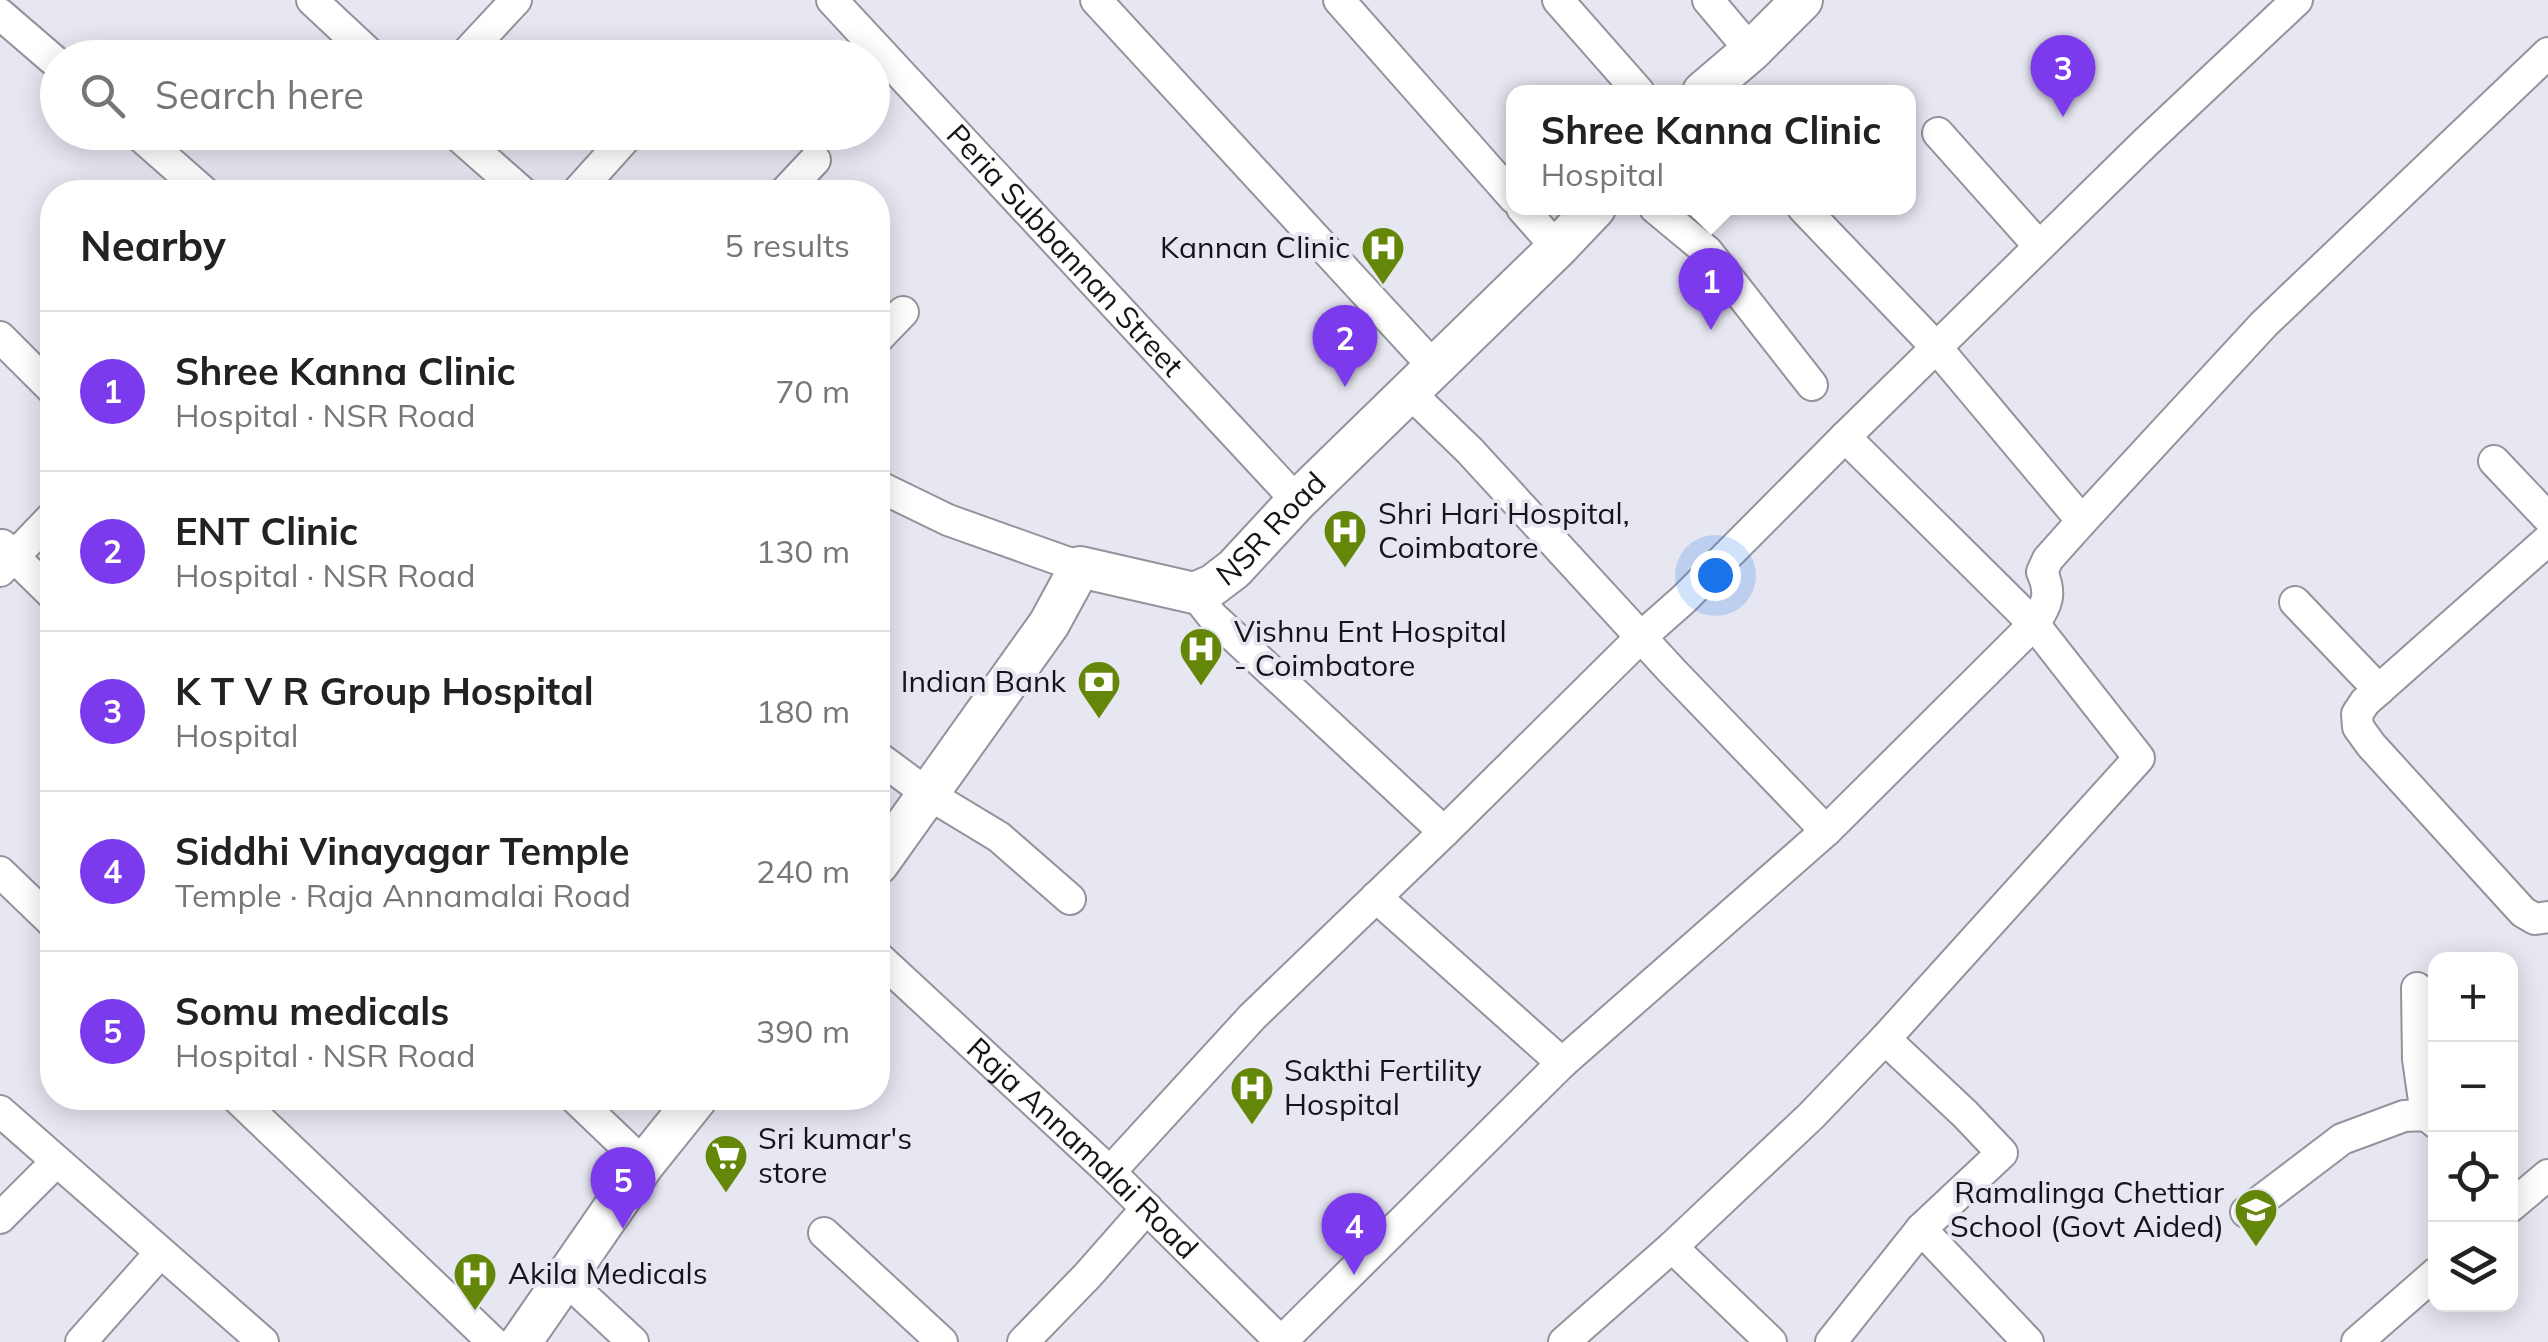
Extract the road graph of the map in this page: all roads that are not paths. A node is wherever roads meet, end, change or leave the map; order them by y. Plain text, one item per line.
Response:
1 (312, 0) edge
2 (516, 0) edge
3 (832, 0) edge
4 (1096, 0) edge
5 (1338, 0) edge
6 (1558, 0) edge
7 (1708, 0) edge
8 (1802, 0) edge
9 (2293, 1) edge
10 (0, 14) edge
11 (355, 40) edge
12 (479, 40) edge
13 (869, 40) edge
14 (40, 48) edge
15 (1751, 51) junction
16 (2548, 53) edge
17 (890, 62) edge
18 (1633, 85) edge
19 (1711, 85) edge
20 (1938, 133) dead end
21 (156, 150) edge
22 (474, 150) edge
23 (615, 150) edge
24 (815, 160) dead end
25 (190, 180) edge
26 (508, 180) edge
27 (589, 180) edge
28 (796, 180) edge
29 (1506, 189) edge
30 (1528, 215) edge
31 (1589, 215) edge
32 (1664, 215) edge
33 (1810, 215) edge
34 (2039, 246) junction
35 (1558, 248) junction
36 (903, 312) dead end
37 (890, 326) edge
38 (0, 337) edge
39 (1936, 347) junction
40 (40, 377) edge
41 (1421, 379) junction
42 (1812, 385) dead end
43 (1845, 437) junction
44 (2494, 462) dead end
45 (890, 492) edge
46 (1297, 501) junction
47 (2548, 518) edge
48 (2082, 521) junction
49 (40, 527) edge
50 (2548, 540) edge
51 (5, 557) edge
52 (1080, 567) junction
53 (40, 585) edge
54 (1194, 593) junction
55 (2294, 602) dead end
56 (2034, 624) junction
57 (1641, 637) junction
58 (2378, 690) junction
59 (890, 766) edge
60 (928, 794) junction
61 (1826, 831) junction
62 (1444, 832) junction
63 (890, 847) edge
64 (0, 872) edge
65 (1376, 897) junction
66 (1070, 899) dead end
67 (40, 910) edge
68 (2548, 917) edge
69 (890, 969) edge
70 (2417, 988) dead end
71 (1886, 1039) junction
72 (1562, 1063) junction
73 (2428, 1105) edge
74 (250, 1110) edge
75 (588, 1110) edge
76 (687, 1110) edge
77 (0, 1111) edge
78 (2428, 1119) edge
79 (56, 1162) junction
80 (644, 1164) junction
81 (1110, 1172) junction
82 (2548, 1174) edge
83 (2518, 1194) edge
84 (1147, 1208) junction
85 (2246, 1212) dead end
86 (0, 1218) edge
87 (1921, 1229) junction
88 (824, 1233) dead end
89 (1672, 1247) junction
90 (160, 1252) junction
91 (564, 1278) junction
92 (2428, 1280) edge
93 (81, 1342) edge
94 (263, 1342) edge
95 (493, 1342) edge
96 (521, 1342) edge
97 (632, 1342) edge
98 (942, 1342) edge
99 (1023, 1342) edge
100 (1281, 1342) edge
101 (1564, 1342) edge
102 (1772, 1342) edge
103 (1831, 1342) edge
104 (2028, 1342) edge
105 (2357, 1342) edge

1 - 11 street
2 - 12 street
3 - 13 street, Peria Subbannan Street
4 - 41 street
5 - 29 street
6 - 18 street
7 - 15 street
8 - 15 main road
9 - 34 street
10 - 14 street
15 - 19 main road
16 - 48 street
17 - 46 street, Peria Subbannan Street
20 - 34 street
21 - 25 street
22 - 26 street
23 - 27 street
24 - 28 street
30 - 35 street
31 - 35 main road, NSR Road
32 - 42 street
33 - 39 street
34 - 39 street
35 - 41 main road, NSR Road
36 - 37 street
38 - 40 street
39 - 43 street
39 - 48 street
41 - 46 main road, NSR Road
41 - 57 street
43 - 56 street
43 - 57 street
44 - 47 street
45 - 52 street
46 - 54 main road, NSR Road
48 - 56 street
49 - 51 street
50 - 58 street
51 - 53 street
52 - 54 main road, NSR Road
52 - 60 main road
54 - 62 street
55 - 58 street
56 - 61 street
56 - 71 street
57 - 61 street
57 - 62 street
58 - 68 street
59 - 60 street
60 - 63 main road
60 - 66 street
61 - 72 street
62 - 65 street
64 - 67 street
65 - 72 street
65 - 81 street
69 - 81 street, Raja Annamalai Road
70 - 73 street
71 - 87 street
71 - 89 street
72 - 100 street
74 - 95 street
75 - 80 street
76 - 80 main road
77 - 79 street
78 - 85 street
79 - 86 street
79 - 90 street
80 - 91 main road
81 - 84 street, Raja Annamalai Road
82 - 83 street
84 - 99 street
84 - 100 street, Raja Annamalai Road
87 - 103 street
87 - 104 street
88 - 98 street
89 - 101 street
89 - 102 street
90 - 93 street
90 - 94 street
91 - 96 main road
91 - 97 street
92 - 105 street

